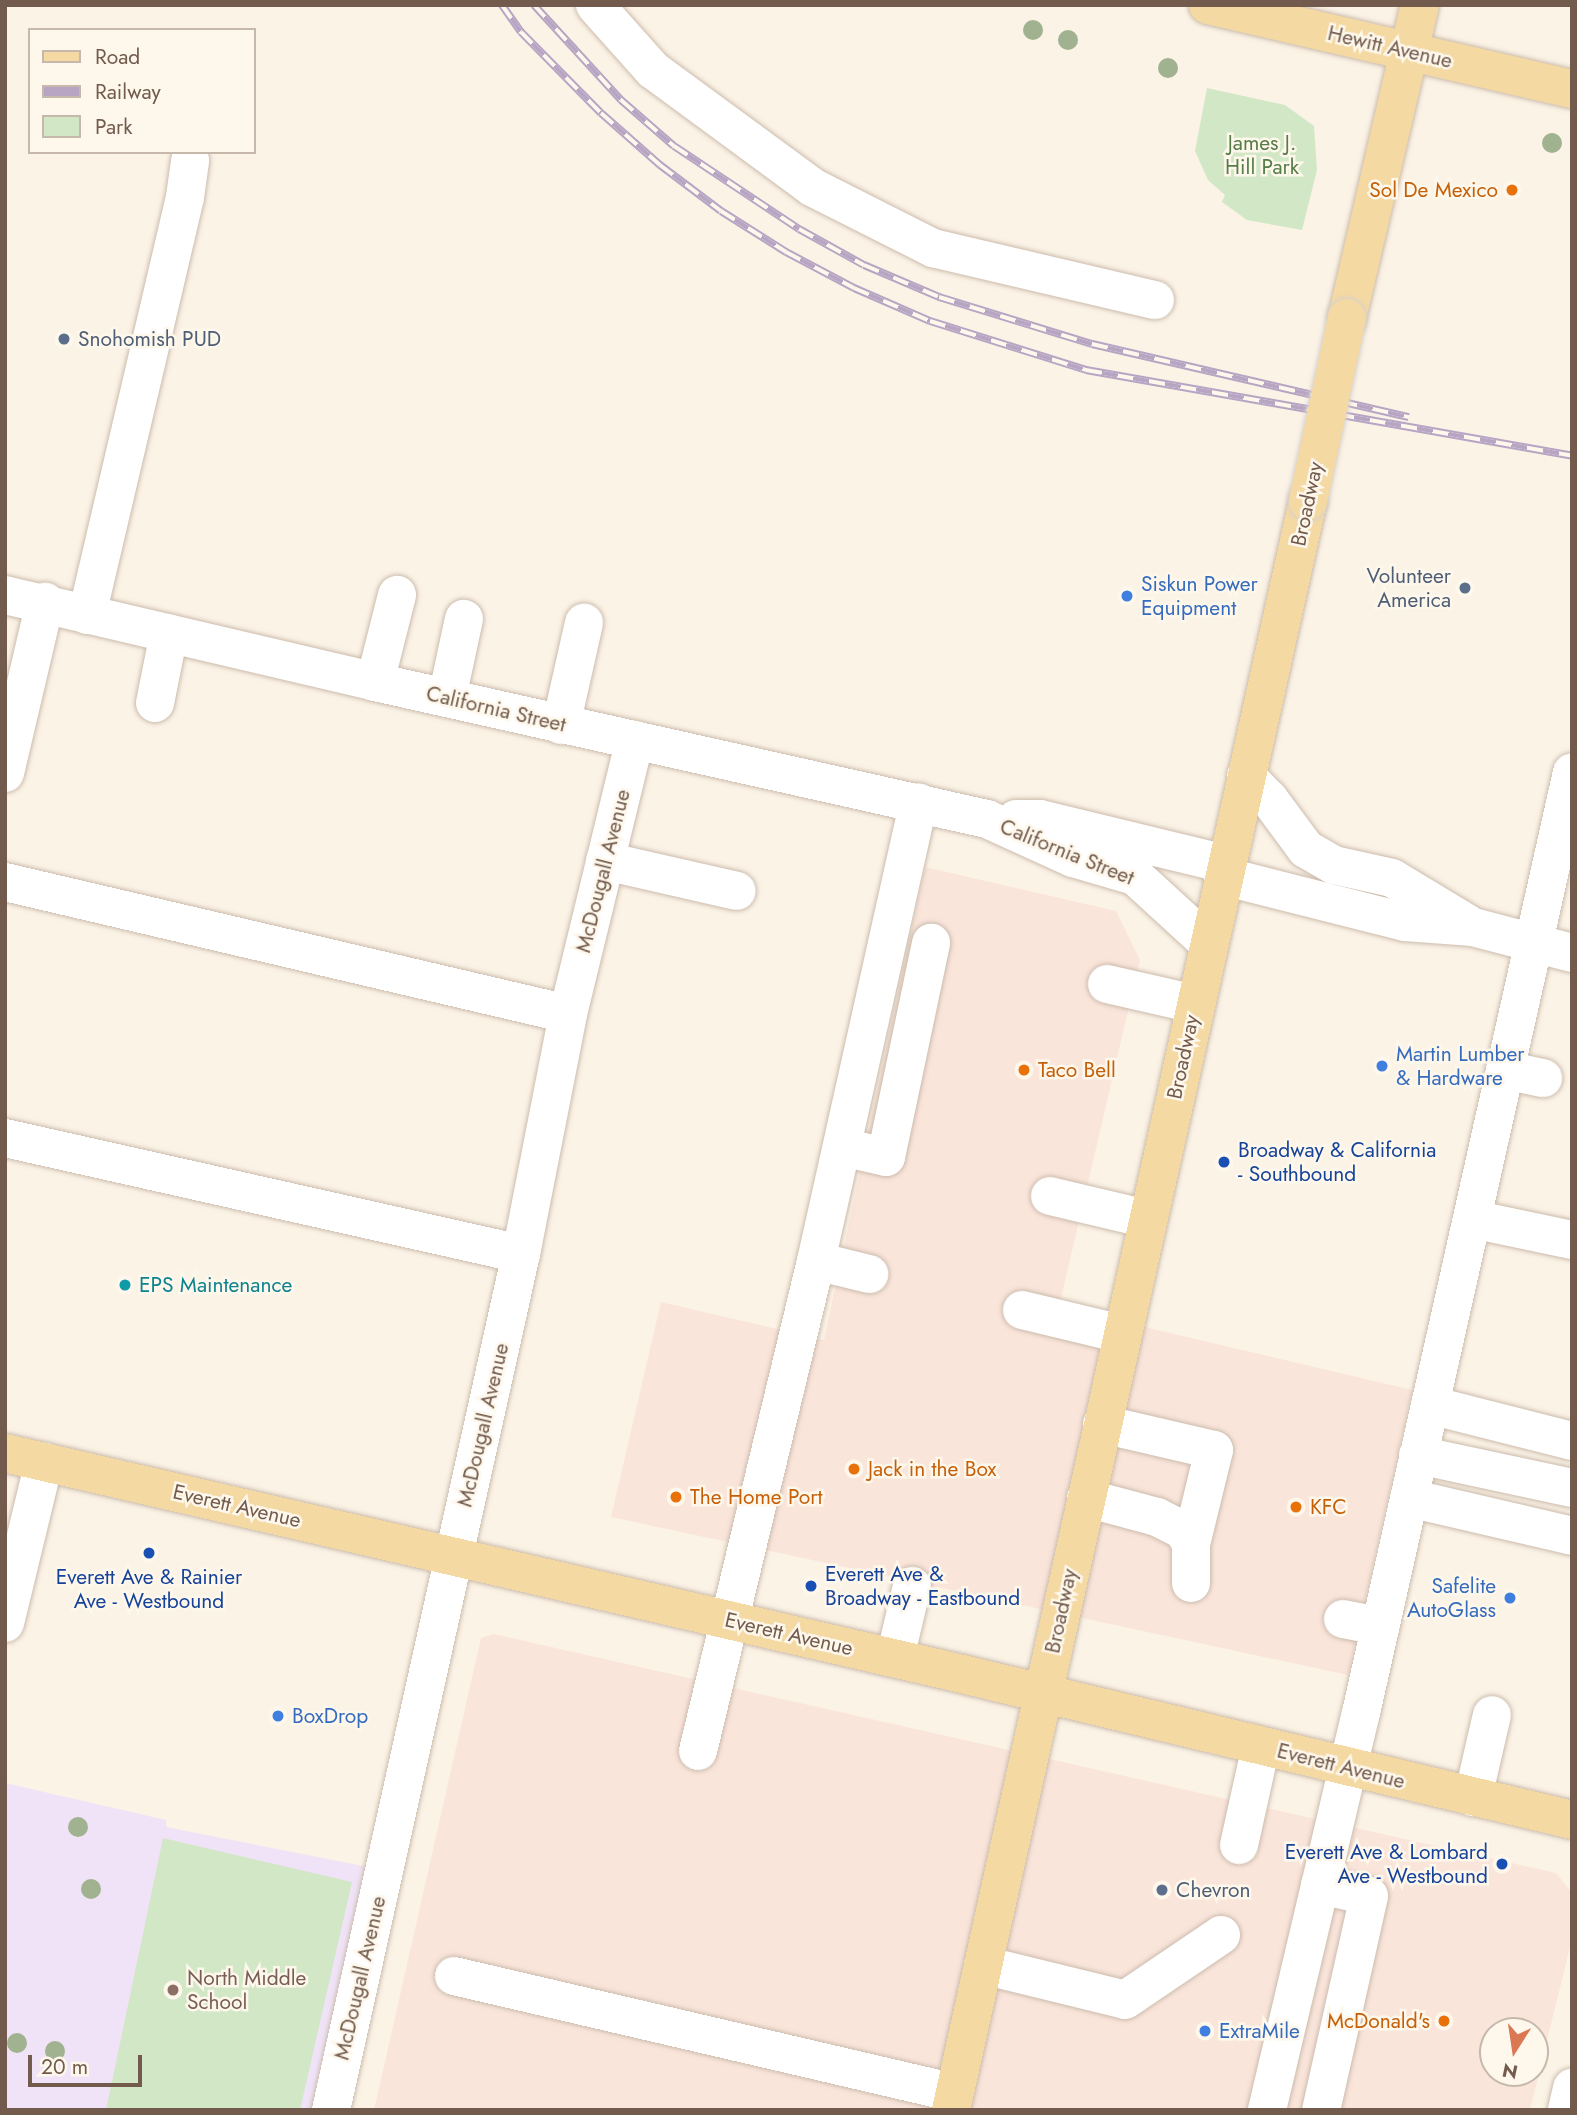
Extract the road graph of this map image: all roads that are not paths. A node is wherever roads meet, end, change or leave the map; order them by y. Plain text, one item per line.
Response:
1 (595, 5) edge
2 (1420, 5) edge
3 (1219, 6) edge
4 (1410, 52) junction
5 (1572, 89) edge
6 (190, 160) dead end
7 (1155, 300) dead end
8 (5, 595) edge
9 (397, 595) dead end
10 (45, 602) junction
11 (87, 615) junction
12 (464, 618) dead end
13 (584, 623) dead end
14 (169, 633) junction
15 (374, 682) junction
16 (447, 698) junction
17 (155, 703) dead end
18 (561, 724) junction
19 (635, 740) junction
20 (1572, 772) edge
21 (5, 773) edge
22 (1246, 776) junction
23 (919, 802) junction
24 (987, 819) junction
25 (605, 861) junction
26 (1225, 870) junction
27 (5, 882) edge
28 (737, 891) dead end
29 (1473, 927) junction
30 (930, 943) dead end
31 (1208, 943) junction
32 (1534, 945) junction
33 (1572, 953) edge
34 (1107, 984) dead end
35 (1195, 1004) junction
36 (568, 1014) junction
37 (1505, 1070) junction
38 (1543, 1078) dead end
39 (5, 1138) edge
40 (842, 1147) junction
41 (1050, 1195) dead end
42 (1147, 1219) junction
43 (1472, 1219) junction
44 (1572, 1240) edge
45 (521, 1254) junction
46 (816, 1261) junction
47 (869, 1274) dead end
48 (1022, 1310) dead end
49 (1122, 1334) junction
50 (1430, 1405) junction
51 (1102, 1424) junction
52 (1572, 1441) edge
53 (5, 1453) edge
54 (1418, 1455) junction
55 (44, 1462) junction
56 (1572, 1488) edge
57 (1086, 1498) junction
58 (1409, 1498) junction
59 (1572, 1536) edge
60 (1191, 1544) junction
61 (454, 1557) junction
62 (1191, 1583) dead end
63 (912, 1586) dead end
64 (728, 1620) junction
65 (5, 1623) edge
66 (895, 1658) junction
67 (1043, 1693) junction
68 (1492, 1715) dead end
69 (1261, 1746) junction
70 (698, 1751) dead end
71 (1348, 1768) junction
72 (1473, 1797) junction
73 (1572, 1820) edge
74 (1239, 1845) dead end
75 (1320, 1885) junction
76 (1221, 1935) dead end
77 (983, 1965) junction
78 (454, 1976) dead end
79 (1572, 2088) edge
80 (953, 2101) edge
81 (331, 2110) edge
82 (1267, 2110) edge
83 (1321, 2110) edge
84 (1567, 2110) edge

1 - 7 street
2 - 4 main road, Broadway
3 - 4 main road, Hewitt Avenue
4 - 5 main road, Hewitt Avenue
4 - 22 main road, Broadway, bridge
6 - 11 street
8 - 10 street, California Street
9 - 15 street
10 - 11 street, California Street
10 - 21 street
11 - 14 street, California Street
12 - 16 street
13 - 18 street
14 - 15 street, California Street
14 - 17 street
15 - 16 street, California Street
16 - 18 street, California Street
18 - 19 street, California Street
19 - 23 street, California Street
19 - 25 street, McDougall Avenue
20 - 32 street
22 - 26 main road, Broadway
22 - 29 street, California Street
23 - 24 street, California Street
23 - 40 street
24 - 26 street, California Street
24 - 31 street, California Street
25 - 28 street
25 - 36 street, McDougall Avenue
26 - 29 street, California Street
26 - 31 main road, Broadway
27 - 36 street
29 - 32 street, California Street
30 - 40 street
31 - 35 main road, Broadway
32 - 33 street, California Street
32 - 37 street
34 - 35 street
35 - 42 main road, Broadway
36 - 45 street, McDougall Avenue
37 - 38 street
37 - 43 street
39 - 45 street
40 - 46 street
41 - 42 street
42 - 49 main road, Broadway
43 - 44 street
43 - 50 street
45 - 61 street, McDougall Avenue
46 - 47 street
46 - 64 street
48 - 49 street
49 - 51 main road, Broadway
50 - 52 street
50 - 54 street
51 - 57 main road, Broadway
51 - 60 street
53 - 55 main road, Everett Avenue
54 - 56 street
54 - 58 street
55 - 61 main road, Everett Avenue
55 - 65 street
57 - 60 street
57 - 67 main road, Broadway
58 - 59 street
58 - 71 street
60 - 62 street
61 - 64 main road, Everett Avenue
61 - 81 street, McDougall Avenue
63 - 66 street
64 - 66 main road, Everett Avenue
64 - 70 street
66 - 67 main road, Everett Avenue
67 - 69 main road, Everett Avenue
67 - 77 main road, Broadway
68 - 72 street
69 - 71 main road, Everett Avenue
69 - 74 street
71 - 72 main road, Everett Avenue
71 - 75 street
72 - 73 main road, Everett Avenue
75 - 82 street
75 - 83 street
76 - 77 street
77 - 80 main road, Broadway
78 - 80 street
79 - 84 street

